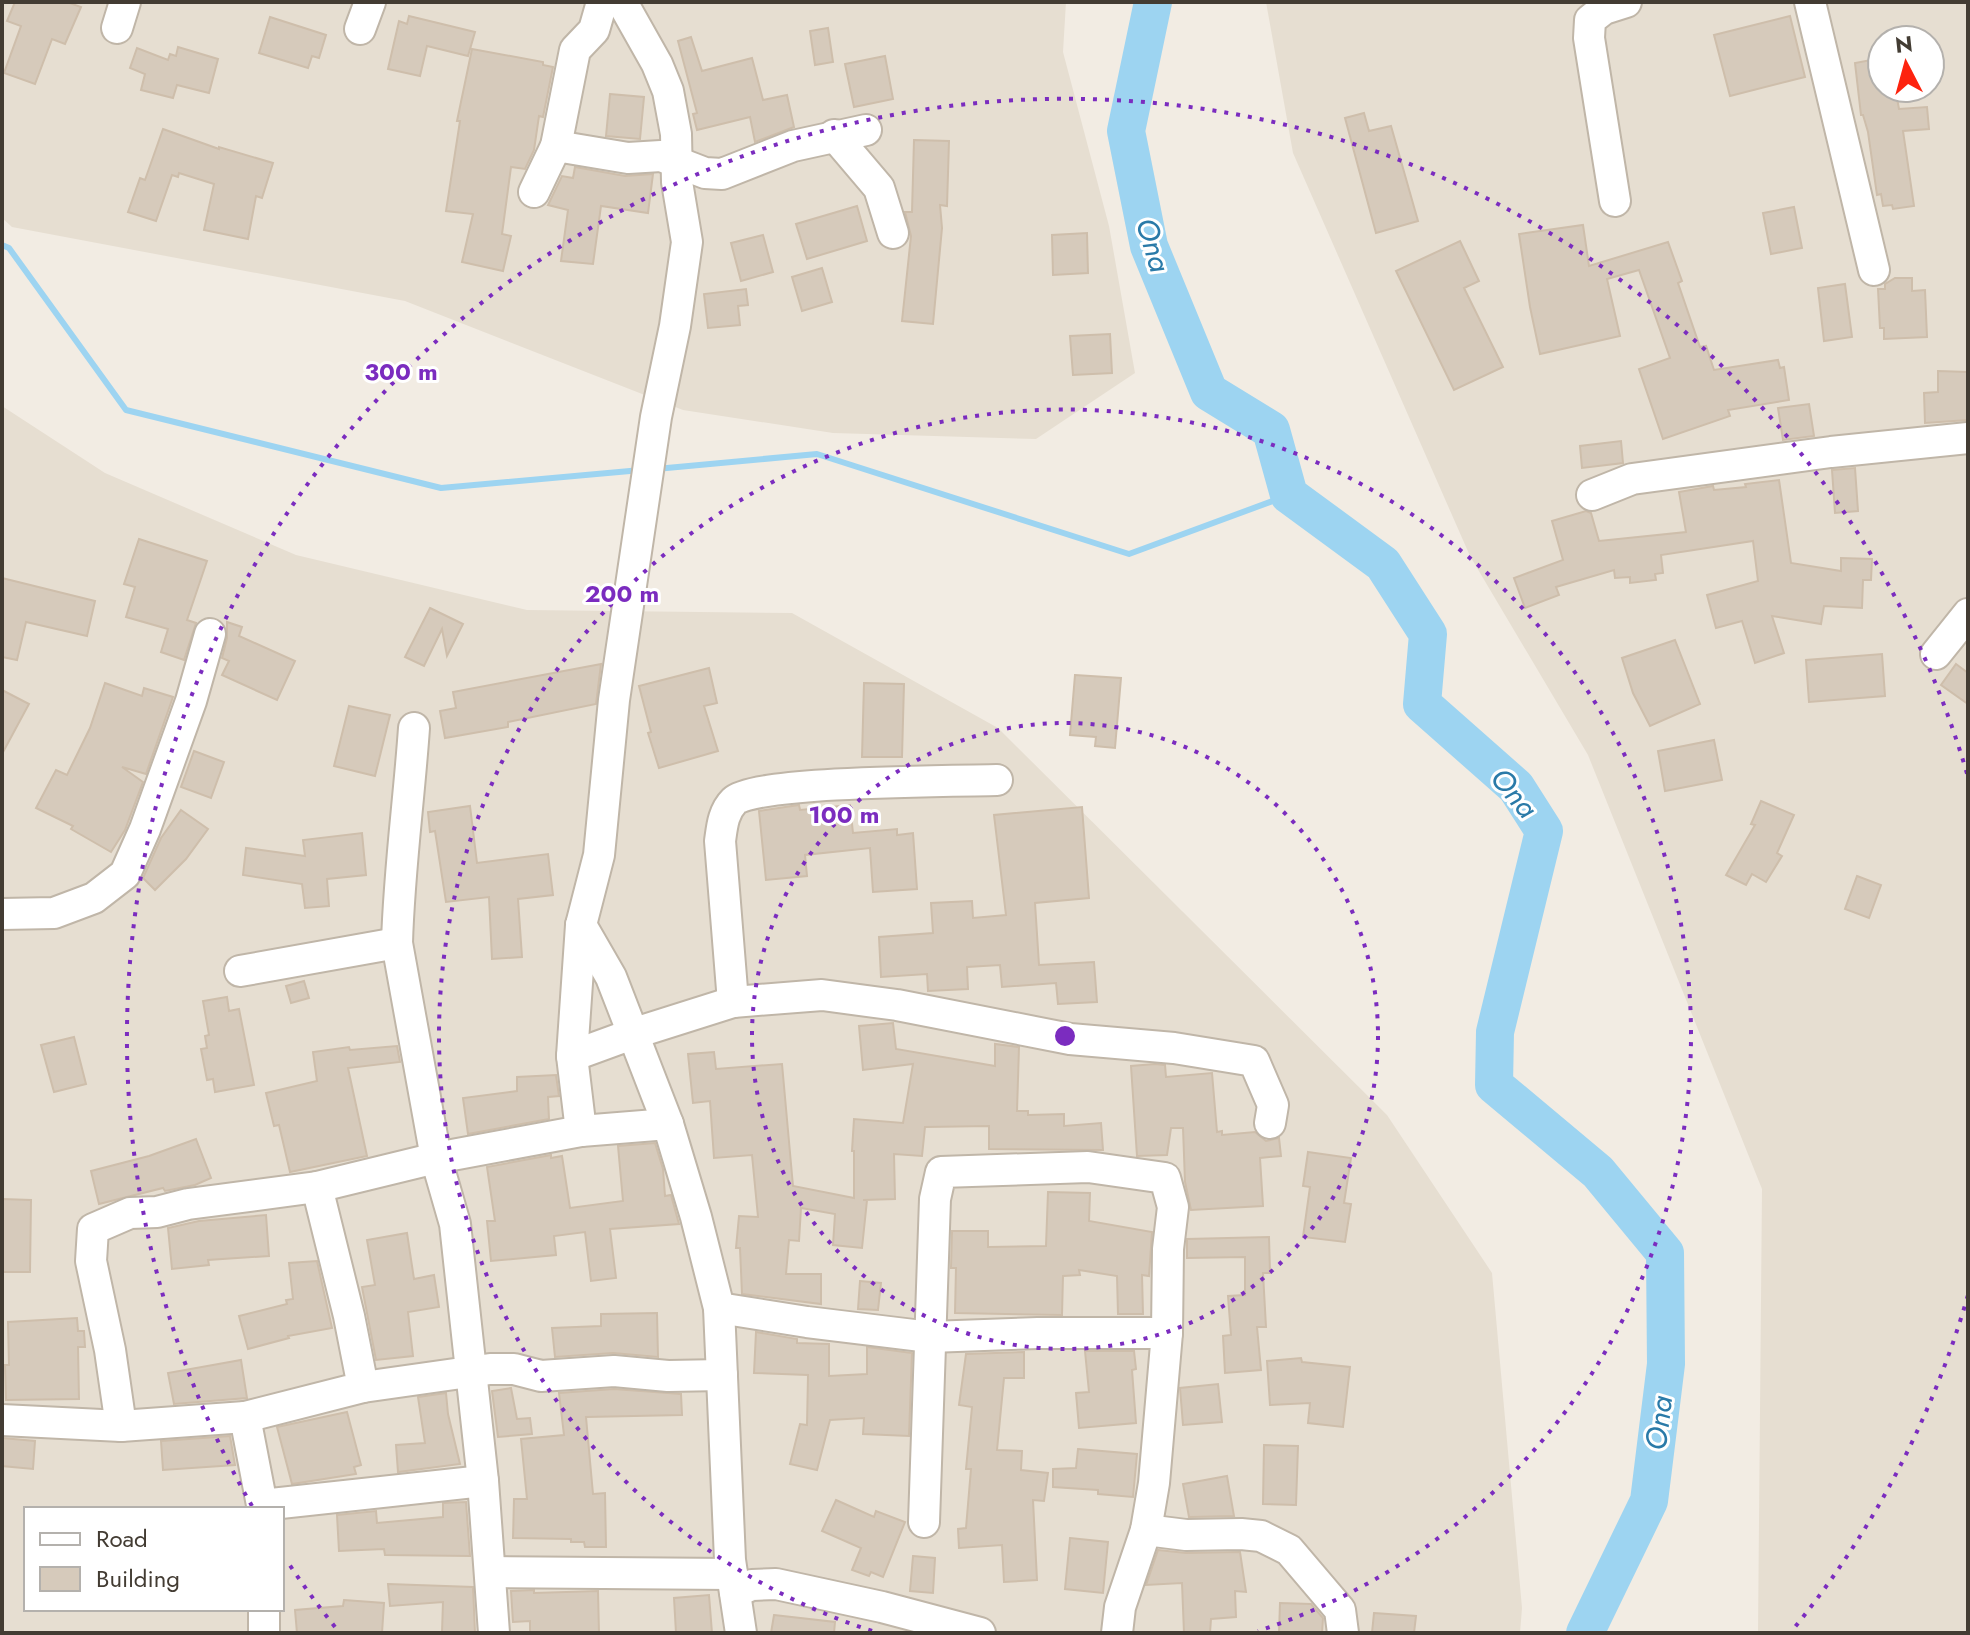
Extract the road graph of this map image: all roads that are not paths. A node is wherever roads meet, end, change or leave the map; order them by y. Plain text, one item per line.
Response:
1 (602, 2) edge
2 (622, 2) edge
3 (1810, 2) edge
4 (1610, 4) edge
5 (866, 130) dead end
6 (834, 135) junction
7 (556, 146) junction
8 (675, 163) junction
9 (534, 192) dead end
10 (1615, 201) dead end
11 (893, 233) dead end
12 (1874, 270) dead end
13 (1968, 438) edge
14 (1592, 495) dead end
15 (1968, 614) edge
16 (210, 634) dead end
17 (1936, 654) dead end
18 (414, 728) dead end
19 (997, 780) dead end
20 (2, 914) edge
21 (581, 925) junction
22 (397, 943) junction
23 (240, 971) dead end
24 (733, 1002) junction
25 (635, 1033) junction
26 (572, 1056) junction
27 (1270, 1123) dead end
28 (668, 1124) junction
29 (581, 1131) junction
30 (436, 1158) junction
31 (317, 1187) junction
32 (719, 1308) junction
33 (1167, 1333) junction
34 (930, 1337) junction
35 (471, 1372) junction
36 (722, 1375) junction
37 (363, 1387) junction
38 (245, 1417) junction
39 (2, 1420) edge
40 (121, 1426) junction
41 (483, 1481) junction
42 (262, 1507) edge
43 (924, 1522) dead end
44 (1146, 1530) junction
45 (490, 1572) junction
46 (734, 1583) junction
47 (264, 1611) edge
48 (264, 1633) edge
49 (494, 1633) edge
50 (741, 1633) edge
51 (980, 1633) edge
52 (1117, 1633) edge
53 (1343, 1633) edge

1 - 7 street
2 - 8 street
3 - 12 street
4 - 10 street
5 - 6 street
6 - 8 street
6 - 11 street
7 - 8 street
7 - 9 street
8 - 21 street
13 - 14 street
15 - 17 street
16 - 20 street
18 - 22 street
19 - 24 street
21 - 25 street
21 - 26 street
22 - 23 street
22 - 30 street
24 - 25 street
24 - 27 street
25 - 26 street
25 - 28 street
26 - 29 street
28 - 29 street
28 - 32 street
29 - 30 street
30 - 31 street
30 - 35 street
31 - 37 street
31 - 40 street
32 - 34 street
32 - 36 street
33 - 34 street
33 - 34 street
33 - 44 street
34 - 43 street
35 - 36 street
35 - 37 street
35 - 41 street
36 - 46 street
37 - 38 street
38 - 40 street
38 - 42 street
39 - 40 street
41 - 42 street
41 - 45 street
44 - 52 street
44 - 53 street
45 - 46 street
45 - 49 street
46 - 50 street
46 - 51 street
47 - 48 street

